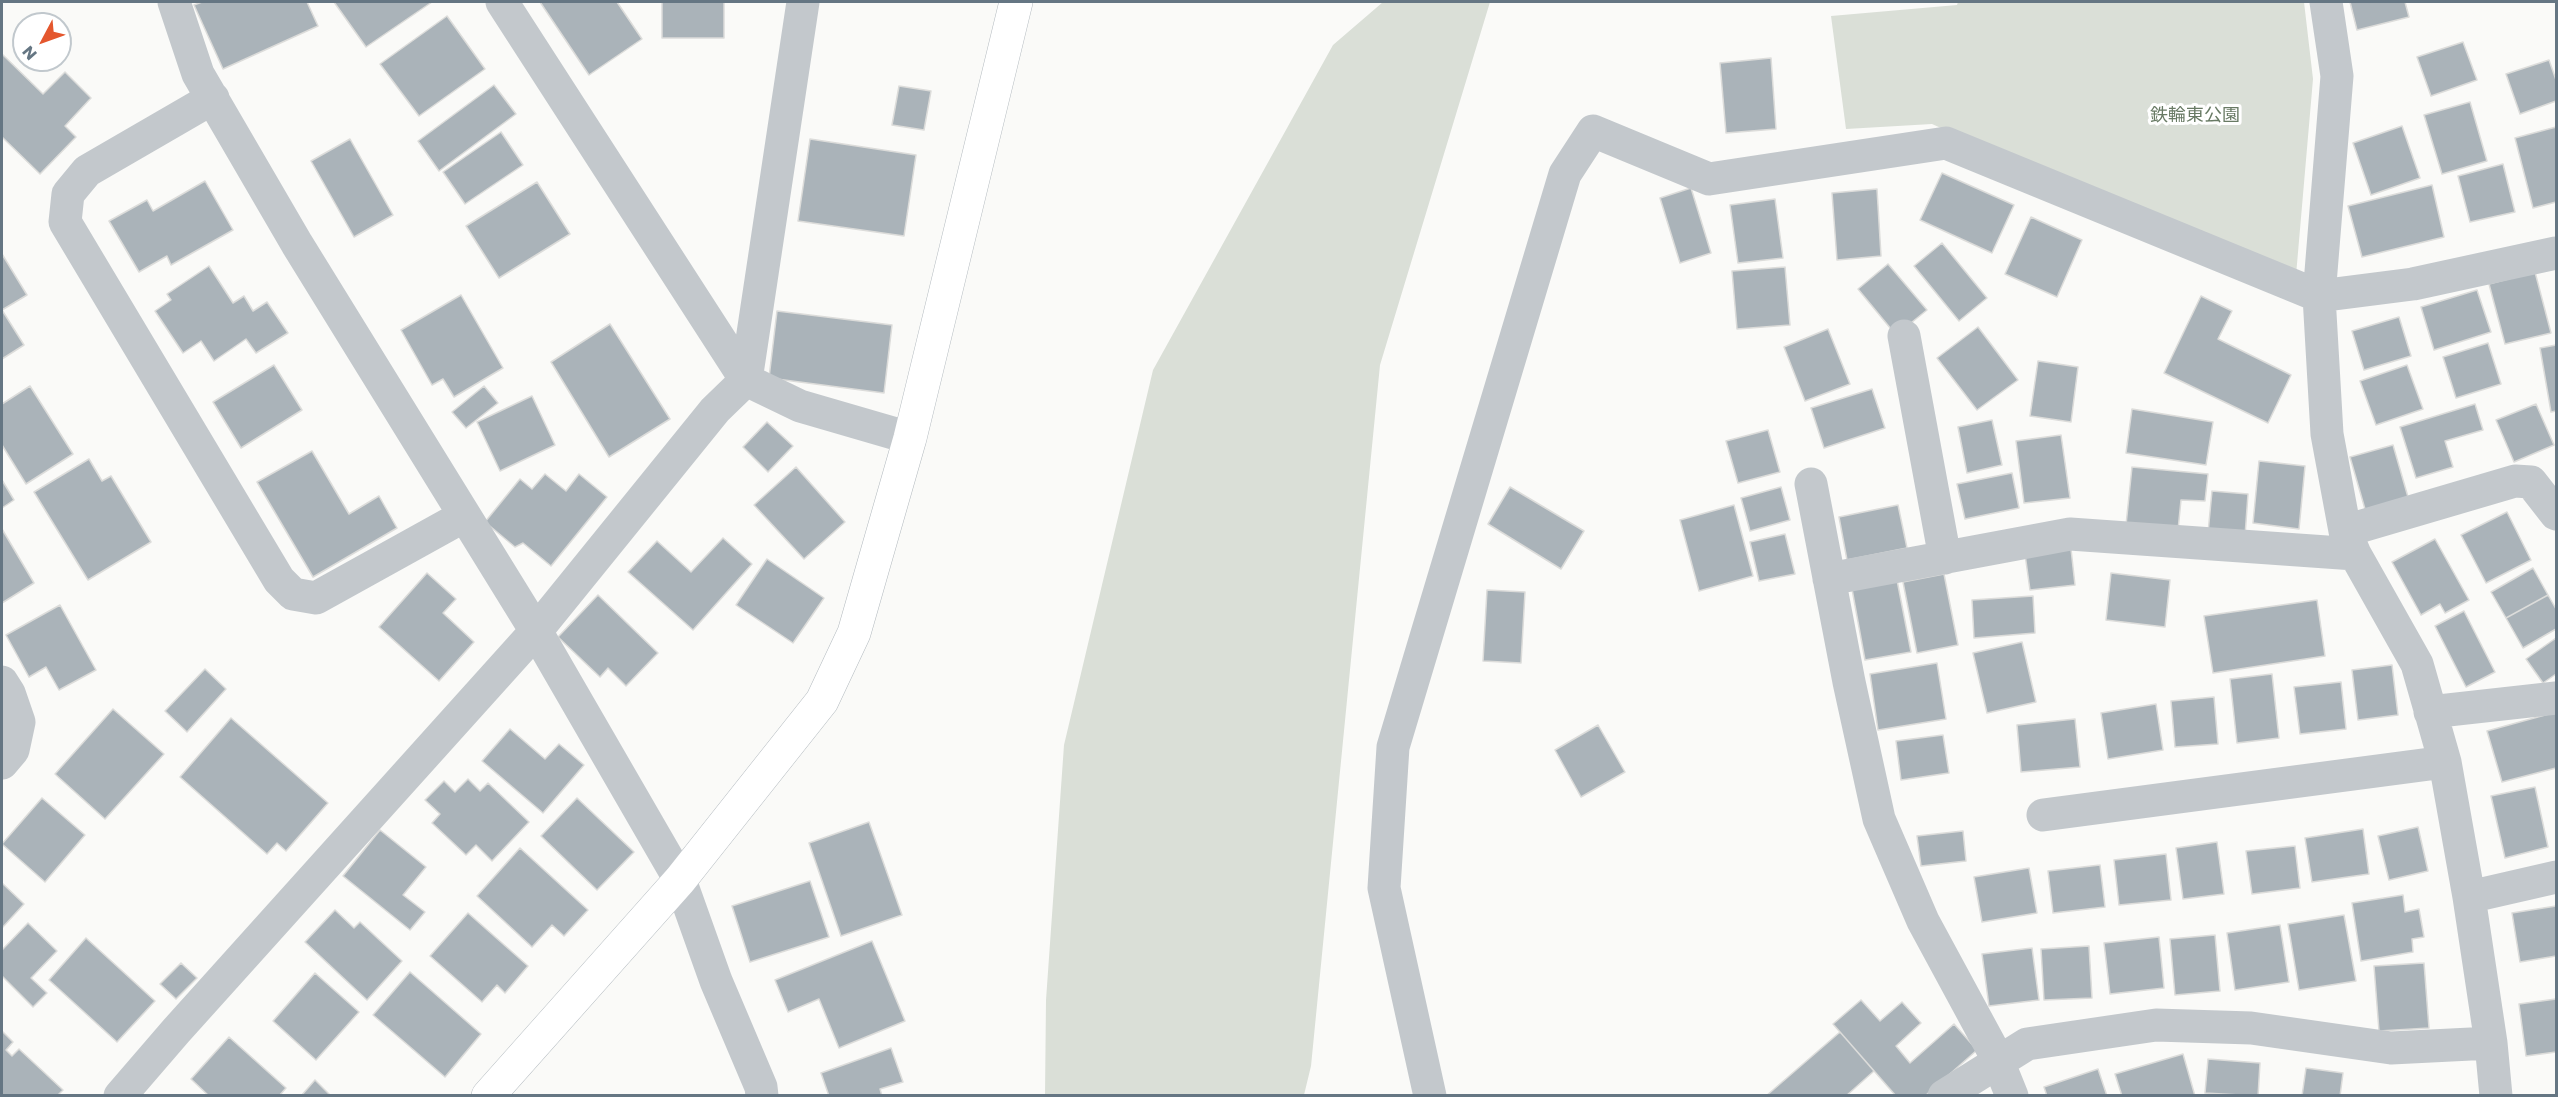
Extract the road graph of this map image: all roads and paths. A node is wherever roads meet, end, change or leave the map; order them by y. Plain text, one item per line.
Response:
1 (174, 2) edge
2 (502, 2) edge
3 (803, 2) edge
4 (1016, 2) edge
5 (2326, 2) edge
6 (213, 98) junction
7 (2556, 253) edge
8 (2319, 296) junction
9 (1904, 336) dead end
10 (746, 380) junction
11 (910, 438) junction
12 (1811, 484) dead end
13 (2556, 514) edge
14 (464, 516) junction
15 (2350, 543) junction
16 (1945, 558) junction
17 (1829, 579) junction
18 (536, 631) junction
19 (2, 682) edge
20 (2556, 698) edge
21 (2430, 712) junction
22 (2445, 762) junction
23 (2, 763) edge
24 (2043, 815) dead end
25 (2556, 877) edge
26 (680, 880) junction
27 (2469, 897) junction
28 (2491, 1043) junction
29 (1998, 1061) junction
30 (120, 1095) edge
31 (488, 1095) edge
32 (762, 1095) edge
33 (1430, 1095) edge
34 (1944, 1095) edge
35 (2012, 1095) edge
36 (2496, 1095) edge

1 - 6 street
2 - 10 street
3 - 10 street
4 - 11 street
5 - 8 street
6 - 14 street
6 - 14 street
7 - 8 street
8 - 15 street
8 - 33 street
9 - 16 street
10 - 11 street
10 - 18 street
11 - 26 street
12 - 17 street
13 - 15 street
14 - 18 street
15 - 16 street
15 - 21 street
16 - 17 street
17 - 29 street
18 - 26 street
18 - 30 street
19 - 23 street
20 - 21 street
21 - 22 street
22 - 24 street
22 - 27 street
25 - 27 street
26 - 31 street
26 - 32 street
27 - 28 street
28 - 29 street
28 - 36 street
29 - 34 street
29 - 35 street

